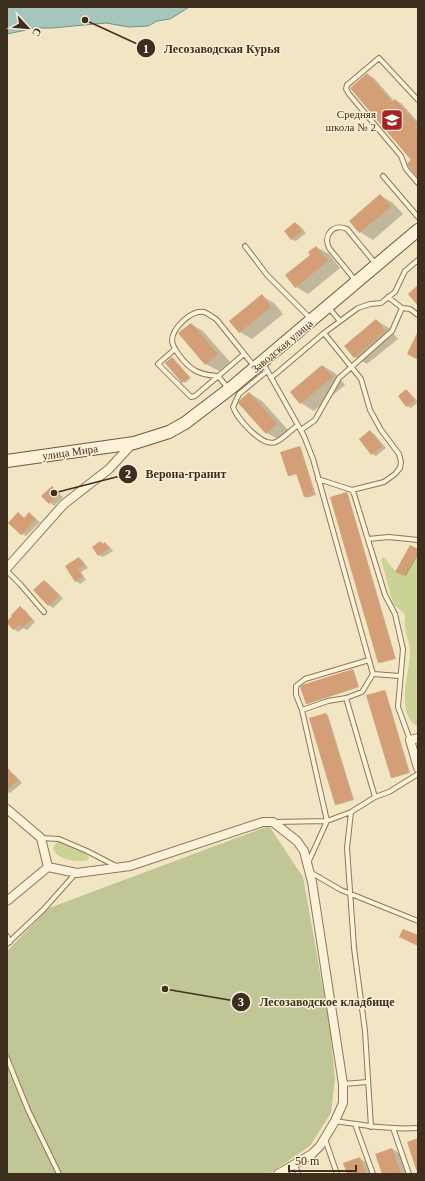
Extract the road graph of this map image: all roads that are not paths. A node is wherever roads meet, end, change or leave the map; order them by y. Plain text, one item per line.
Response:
1 (418, 100) edge
2 (383, 176) dead end
3 (418, 183) edge
4 (418, 217) edge
5 (418, 230) edge
6 (245, 246) dead end
7 (418, 260) edge
8 (376, 265) junction
9 (356, 282) junction
10 (388, 298) junction
11 (328, 306) junction
12 (402, 308) junction
13 (418, 315) edge
14 (312, 320) junction
15 (340, 321) junction
16 (324, 333) junction
17 (175, 349) junction
18 (244, 354) junction
19 (262, 367) junction
20 (351, 367) junction
21 (218, 376) junction
22 (271, 378) junction
23 (229, 390) junction
24 (298, 425) junction
25 (301, 430) junction
26 (134, 443) junction
27 (7, 461) edge
28 (318, 479) junction
29 (352, 490) junction
30 (368, 539) junction
31 (418, 540) edge
32 (7, 570) edge
33 (44, 612) dead end
34 (369, 660) junction
35 (373, 674) junction
36 (400, 676) junction
37 (346, 698) junction
38 (302, 710) junction
39 (414, 739) edge
40 (418, 768) edge
41 (418, 774) edge
42 (375, 797) junction
43 (7, 809) edge
44 (351, 812) junction
45 (326, 821) junction
46 (273, 822) junction
47 (41, 838) junction
48 (48, 867) junction
49 (118, 867) junction
50 (308, 868) junction
51 (77, 873) junction
52 (351, 894) junction
53 (7, 901) edge
54 (418, 921) edge
55 (7, 936) edge
56 (8, 943) edge
57 (7, 1058) edge
58 (368, 1082) junction
59 (343, 1084) junction
60 (335, 1121) junction
61 (355, 1124) junction
62 (371, 1127) junction
63 (393, 1128) junction
64 (418, 1128) edge
65 (324, 1139) junction
66 (295, 1164) junction
67 (58, 1174) edge
68 (278, 1174) edge
69 (298, 1174) edge
70 (337, 1174) edge
71 (373, 1174) edge
72 (409, 1174) edge

1 - 3 lane
2 - 4 lane
5 - 8 street, Заводская улица
6 - 14 lane
7 - 10 lane
8 - 9 street, Заводская улица
8 - 9 lane
9 - 11 street, Заводская улица
10 - 12 lane
10 - 15 lane
11 - 14 street, Заводская улица
11 - 15 lane
12 - 13 lane
12 - 20 lane
14 - 19 street, Заводская улица
15 - 16 lane
16 - 20 lane
16 - 22 lane
17 - 18 lane
17 - 21 lane
17 - 21 lane
18 - 19 lane
18 - 21 lane
19 - 22 lane
19 - 23 street, Заводская улица
19 - 24 lane
20 - 25 lane
20 - 29 lane
21 - 23 lane
22 - 24 lane
23 - 26 street, Заводская улица
24 - 25 lane
25 - 28 lane
26 - 27 street, улица Мира
26 - 32 street
28 - 29 lane
28 - 34 lane
29 - 30 lane
30 - 31 lane
30 - 36 lane
32 - 33 lane
34 - 35 lane
34 - 38 lane
35 - 36 lane
35 - 37 lane
36 - 39 lane
37 - 38 lane
37 - 42 lane
38 - 45 lane
39 - 40 street
41 - 42 lane
42 - 44 lane
43 - 47 street
44 - 45 lane
44 - 52 lane
45 - 46 lane
45 - 50 lane
46 - 49 street
46 - 50 street
47 - 48 street
47 - 49 lane
48 - 51 street
48 - 53 street
49 - 51 street
50 - 52 lane
50 - 59 street
51 - 56 lane
52 - 54 lane
52 - 58 lane
55 - 56 lane
57 - 67 lane
58 - 59 lane
58 - 62 lane
59 - 60 street
60 - 61 lane
60 - 65 street
61 - 62 lane
61 - 71 lane
62 - 63 lane
63 - 64 lane
63 - 72 lane
65 - 66 street
65 - 70 lane
66 - 68 street
66 - 69 lane

